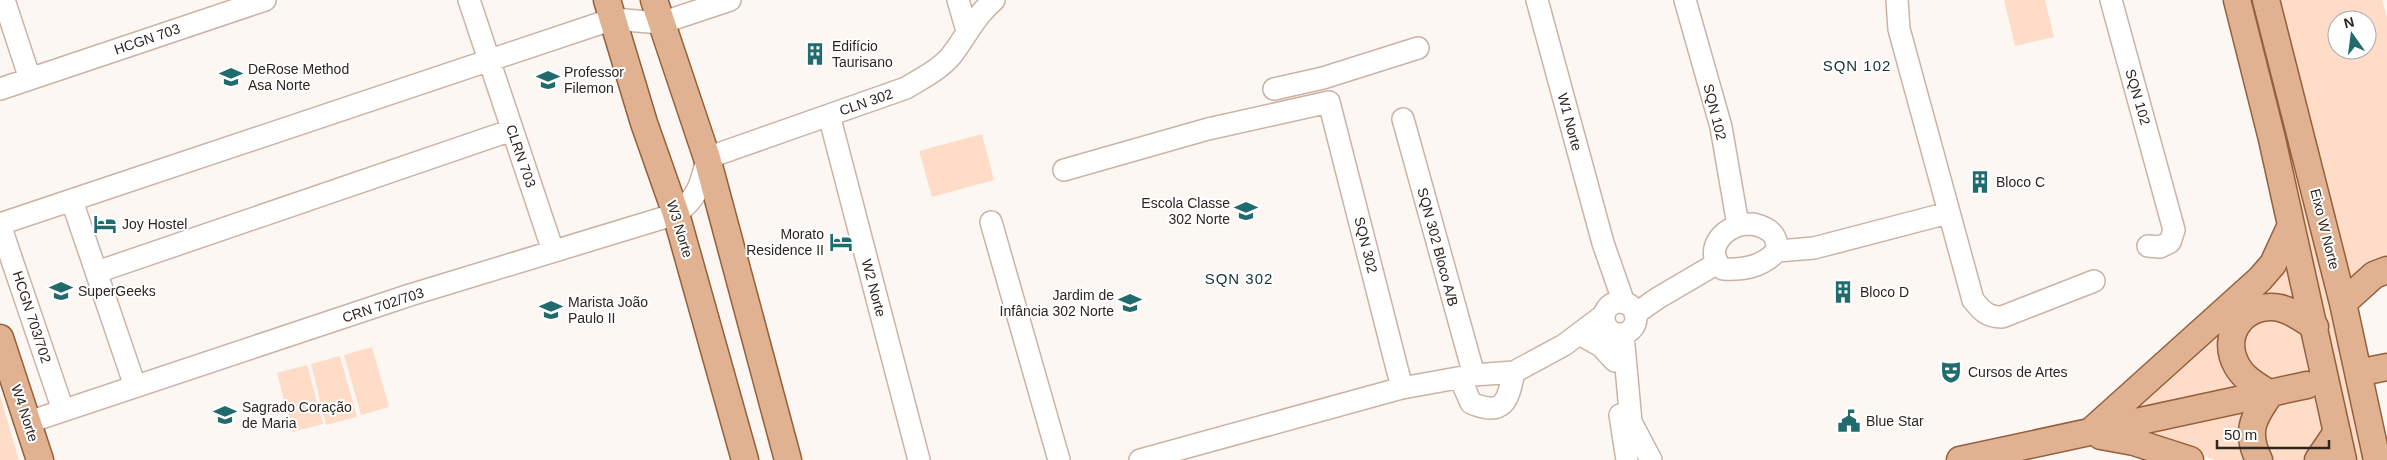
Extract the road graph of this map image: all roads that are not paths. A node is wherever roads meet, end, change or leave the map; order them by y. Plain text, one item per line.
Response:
1 (4, 0) edge
2 (265, 0) edge
3 (469, 0) edge
4 (730, 0) edge
5 (958, 0) edge
6 (994, 0) edge
7 (1536, 0) edge
8 (1685, 0) edge
9 (1897, 0) edge
10 (2111, 0) edge
11 (2238, 0) edge
12 (2266, 0) edge
13 (610, 10) edge
14 (657, 12) edge
15 (967, 31) junction
16 (1418, 48) dead end
17 (489, 62) junction
18 (1323, 78) junction
19 (30, 79) junction
20 (0, 89) edge
21 (1274, 89) dead end
22 (1329, 102) junction
23 (829, 115) junction
24 (1403, 119) dead end
25 (512, 130) junction
26 (707, 158) junction
27 (1064, 170) dead end
28 (72, 201) junction
29 (1948, 213) junction
30 (676, 214) junction
31 (991, 222) dead end
32 (0, 225) edge
33 (1738, 225) junction
34 (2291, 225) junction
35 (1603, 243) junction
36 (2148, 246) dead end
37 (553, 251) junction
38 (1778, 251) junction
39 (1716, 264) junction
40 (2387, 270) edge
41 (97, 272) junction
42 (1615, 278) junction
43 (2094, 281) dead end
44 (1683, 283) junction
45 (1649, 297) junction
46 (2343, 303) junction
47 (1618, 317) junction
48 (2315, 327) junction
49 (1585, 337) junction
50 (0, 338) edge
51 (755, 342) junction
52 (1564, 344) junction
53 (714, 347) junction
54 (1615, 361) junction
55 (1514, 372) junction
56 (1467, 376) junction
57 (2307, 385) tunnel mouth
58 (136, 386) junction
59 (1402, 388) junction
60 (2270, 394) junction
61 (63, 410) junction
62 (29, 422) junction
63 (2337, 432) junction
64 (2088, 434) junction
65 (2380, 455) edge
66 (40, 460) edge
67 (745, 460) edge
68 (788, 460) edge
69 (919, 460) edge
70 (1059, 460) edge
71 (1140, 460) edge
72 (1627, 460) edge
73 (1651, 460) edge
74 (1960, 460) edge
75 (2190, 460) edge
76 (2259, 460) edge
77 (2318, 460) edge
78 (2343, 460) edge

1 - 19 street
2 - 19 street, HCGN 703
3 - 17 street, CLRN 703
4 - 14 street
5 - 15 street
6 - 15 street, CLN 302
7 - 35 street, W1 Norte
8 - 33 street, SQN 102
9 - 29 street
10 - 36 street, SQN 102
11 - 34 main road
12 - 46 main road, Eixo W Norte
13 - 14 street
13 - 17 street
13 - 30 main road, W3 Norte
14 - 26 main road
15 - 23 street, CLN 302
16 - 18 street
17 - 25 street, CLRN 703
17 - 28 street
18 - 21 street
18 - 22 street, SQN 302
19 - 20 street, HCGN 703
22 - 27 street
22 - 59 street, SQN 302
23 - 26 street, CLN 302
23 - 69 street, W2 Norte
24 - 56 street, SQN 302 Bloco A/B
25 - 37 street, CLRN 703
25 - 41 street
26 - 30 street, CRN 702/703
26 - 51 main road
28 - 32 street
28 - 41 street
29 - 38 street
29 - 43 street
30 - 37 street, CRN 702/703
30 - 53 main road, W3 Norte
31 - 70 street
32 - 61 street, HCGN 703/702
33 - 38 street
33 - 39 street
34 - 48 main road
34 - 64 main road
35 - 42 street, W1 Norte
35 - 47 street, W1 Norte
37 - 58 street, CRN 702/703
38 - 39 street
39 - 44 street
40 - 46 main road
41 - 58 street
42 - 45 street
42 - 47 street, W1 Norte
44 - 45 street
44 - 47 street
45 - 47 street
46 - 65 main road, Eixo W Norte
47 - 49 street
47 - 52 street
47 - 54 street, W1 Norte
47 - 73 street, W1 Norte
48 - 60 main road
48 - 63 main road
49 - 52 street
49 - 54 street
50 - 62 main road, W4 Norte
51 - 53 main road
51 - 68 main road
52 - 55 street
53 - 67 main road, W3 Norte
54 - 72 street, W1 Norte
55 - 56 street
55 - 56 street, SQN 302 Bloco A/B
56 - 59 street
57 - 60 main road
58 - 61 street, CRN 702/703
59 - 71 street
60 - 64 main road
60 - 76 main road
61 - 62 street, CRN 702/703
62 - 66 main road, W4 Norte
63 - 77 main road
63 - 78 main road
64 - 74 main road
64 - 75 main road

